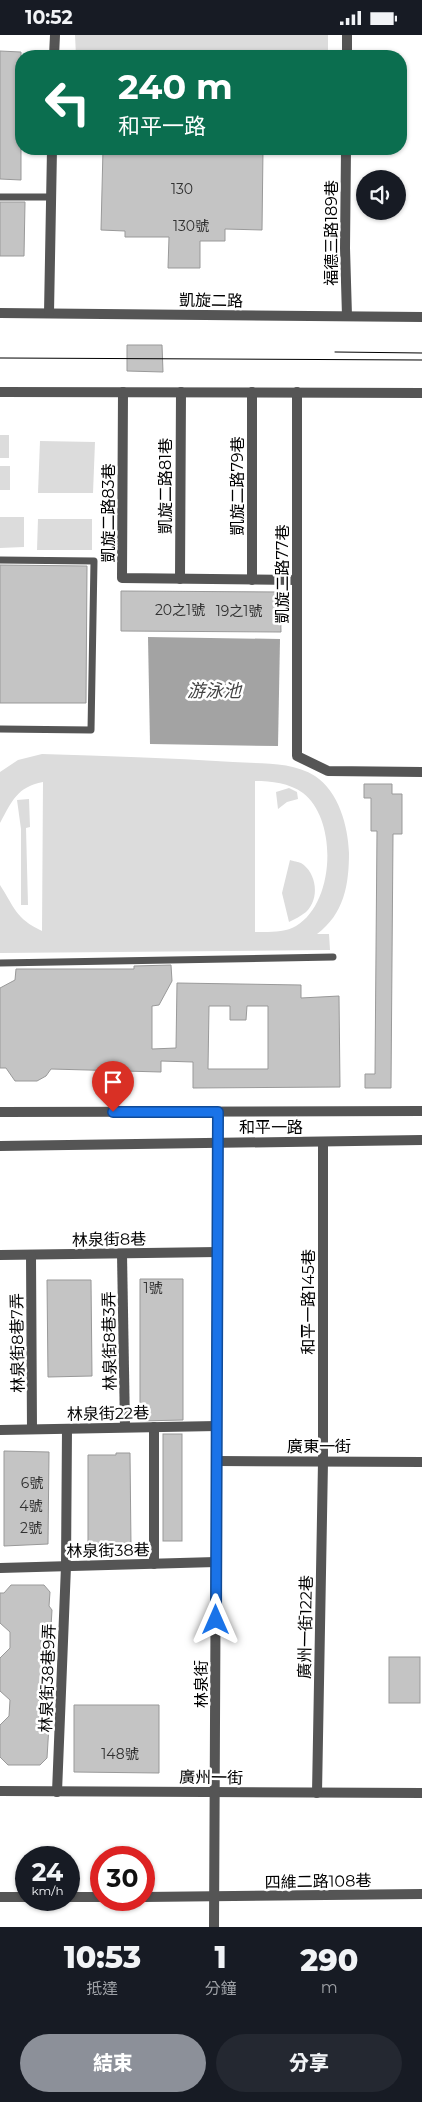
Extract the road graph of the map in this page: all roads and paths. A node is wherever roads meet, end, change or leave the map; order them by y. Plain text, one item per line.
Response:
1 (55, 35) edge
2 (347, 35) edge
3 (54, 50) edge
4 (347, 50) edge
5 (52, 155) edge
6 (346, 155) edge
7 (0, 197) edge
8 (52, 197) junction
9 (0, 313) edge
10 (49, 313) junction
11 (347, 316) junction
12 (422, 317) edge
13 (0, 392) edge
14 (123, 392) junction
15 (181, 392) junction
16 (252, 392) junction
17 (297, 392) junction
18 (422, 393) edge
19 (0, 559) edge
20 (180, 579) junction
21 (252, 580) junction
22 (297, 580) junction
23 (0, 729) edge
24 (422, 772) edge
25 (333, 957) dead end
26 (0, 963) edge
27 (422, 1111) edge
28 (0, 1112) edge
29 (218, 1112) junction
30 (422, 1140) edge
31 (219, 1141) junction
32 (323, 1142) junction
33 (0, 1146) edge
34 (218, 1251) junction
35 (122, 1254) junction
36 (0, 1255) edge
37 (31, 1255) junction
38 (217, 1426) junction
39 (125, 1427) junction
40 (154, 1427) junction
41 (32, 1429) junction
42 (67, 1429) junction
43 (0, 1430) edge
44 (217, 1461) junction
45 (323, 1461) junction
46 (422, 1462) edge
47 (216, 1562) junction
48 (154, 1564) junction
49 (66, 1566) junction
50 (0, 1568) edge
51 (0, 1791) edge
52 (58, 1792) junction
53 (214, 1793) junction
54 (317, 1793) junction
55 (422, 1793) edge
56 (422, 1894) edge
57 (0, 1897) edge
58 (15, 1897) edge
59 (155, 1897) edge
60 (214, 1897) junction
61 (214, 1927) edge

1 - 3 street
2 - 4 street
5 - 8 street
6 - 11 street, 福德三路189巷
7 - 8 lane
8 - 10 street
9 - 10 street, 凱旋二路
10 - 11 street, 凱旋二路
11 - 12 street, 凱旋二路
13 - 14 street
14 - 15 street
14 - 20 street, 凱旋二路83巷
15 - 16 street
15 - 20 street, 凱旋二路81巷
16 - 17 street
16 - 21 street, 凱旋二路79巷
17 - 18 street
17 - 22 street, 凱旋二路77巷
19 - 23 lane
20 - 21 street, 凱旋二路83巷
21 - 22 street, 凱旋二路83巷
22 - 24 street, 凱旋二路77巷
25 - 26 lane
27 - 29 street, 和平一路
28 - 29 street, 和平一路
29 - 31 street, 林泉街
30 - 32 street, 和平一路
31 - 32 street, 和平一路
31 - 33 street, 和平一路
31 - 34 street, 林泉街
32 - 45 street, 和平一路145巷
34 - 35 street, 林泉街8巷
34 - 38 street, 林泉街
35 - 37 street, 林泉街8巷
35 - 39 street, 林泉街8巷3弄
36 - 37 street, 林泉街8巷
37 - 41 street, 林泉街8巷7弄
38 - 40 street, 林泉街22巷
38 - 44 street, 林泉街
39 - 40 street, 林泉街22巷
39 - 42 street, 林泉街22巷
40 - 48 street
41 - 42 street, 林泉街22巷
41 - 43 street, 林泉街22巷
42 - 49 street, 林泉街38巷9弄
44 - 45 street, 廣東一街
44 - 47 street, 林泉街
45 - 46 street, 廣東一街
45 - 54 street, 廣州一街122巷
47 - 48 street, 林泉街38巷
47 - 53 street, 林泉街
48 - 49 street, 林泉街38巷
49 - 50 street, 林泉街38巷
49 - 52 street, 林泉街38巷9弄
51 - 52 street, 廣州一街
52 - 53 street, 廣州一街
53 - 54 street, 廣州一街
53 - 60 street, 林泉街
54 - 55 street, 廣州一街
56 - 60 street, 四維二路108巷
57 - 58 street
59 - 60 street, 四維二路108巷
60 - 61 street, 林泉街

